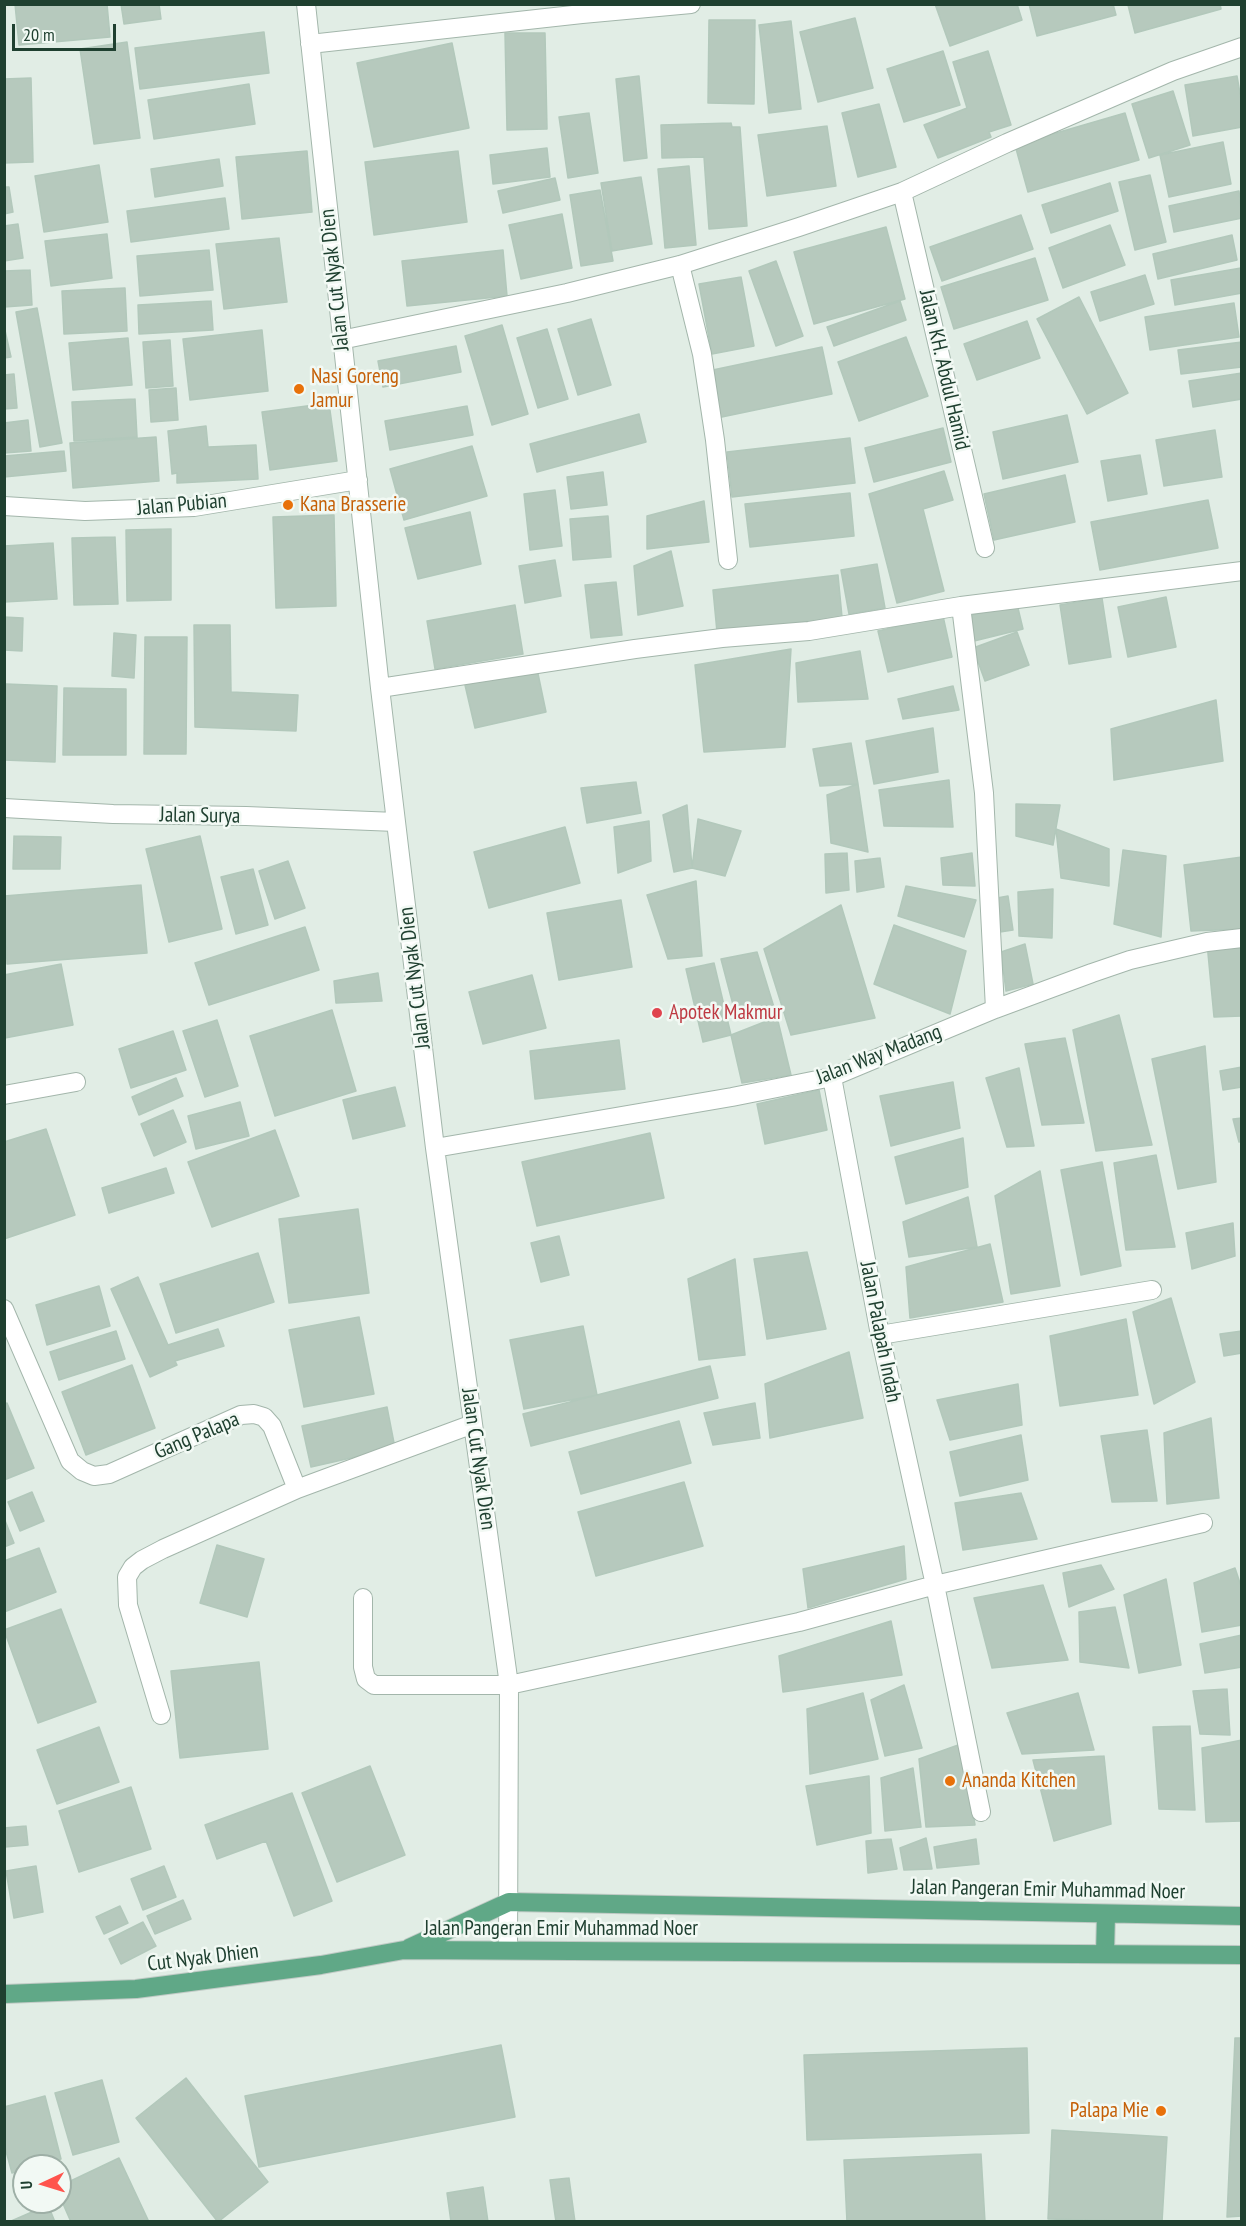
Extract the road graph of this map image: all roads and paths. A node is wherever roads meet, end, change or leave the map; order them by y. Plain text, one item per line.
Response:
1 (306, 4) edge
2 (691, 4) edge
3 (310, 44) junction
4 (1242, 47) edge
5 (903, 192) junction
6 (680, 265) junction
7 (341, 340) junction
8 (358, 480) junction
9 (4, 506) edge
10 (985, 548) dead end
11 (728, 560) dead end
12 (1242, 571) edge
13 (961, 606) junction
14 (380, 688) junction
15 (4, 808) edge
16 (396, 822) junction
17 (1242, 938) edge
18 (995, 1009) junction
19 (832, 1077) junction
20 (76, 1083) dead end
21 (4, 1095) edge
22 (435, 1148) junction
23 (1152, 1290) dead end
24 (4, 1310) edge
25 (880, 1335) junction
26 (473, 1424) junction
27 (297, 1489) junction
28 (1203, 1523) dead end
29 (935, 1585) junction
30 (363, 1598) dead end
31 (509, 1685) junction
32 (161, 1715) dead end
33 (981, 1812) dead end
34 (509, 1902) junction
35 (1106, 1914) junction
36 (1242, 1916) edge
37 (404, 1950) junction
38 (508, 1950) junction
39 (1105, 1954) junction
40 (1242, 1955) edge
41 (4, 1994) edge

1 - 3 street, Jalan Cut Nyak Dien
2 - 3 street
3 - 7 street, Jalan Cut Nyak Dien
4 - 5 street
5 - 6 street
5 - 10 street, Jalan KH. Abdul Hamid
6 - 7 street
6 - 11 street
7 - 8 street, Jalan Cut Nyak Dien
8 - 9 street, Jalan Pubian
8 - 14 street, Jalan Cut Nyak Dien
12 - 13 street
13 - 14 street
13 - 18 street
14 - 16 street, Jalan Cut Nyak Dien
15 - 16 street, Jalan Surya
16 - 22 street, Jalan Cut Nyak Dien
17 - 18 street, Jalan Way Madang
18 - 19 street, Jalan Way Madang
19 - 22 street, Jalan Way Madang
19 - 25 street, Jalan Palapah Indah
20 - 21 street
22 - 26 street, Jalan Cut Nyak Dien
23 - 25 street
24 - 27 street, Gang Palapa
25 - 29 street, Jalan Palapah Indah
26 - 27 street
26 - 31 street, Jalan Cut Nyak Dien
27 - 32 street
28 - 29 street
29 - 31 street
29 - 33 street, Jalan Palapah Indah
30 - 31 street
31 - 34 street, Jalan Cut Nyak Dien
34 - 35 main road, Jalan Pangeran Emir Muhammad Noer
34 - 37 main road, Jalan Pangeran Emir Muhammad Noer
34 - 38 street, Jalan Cut Nyak Dien
35 - 36 main road, Jalan Pangeran Emir Muhammad Noer
35 - 39 main road
37 - 38 main road, Jalan Pangeran Emir Muhammad Noer
37 - 41 main road, Cut Nyak Dhien
38 - 39 main road, Jalan Pangeran Emir Muhammad Noer
39 - 40 main road, Jalan Pangeran Emir Muhammad Noer

